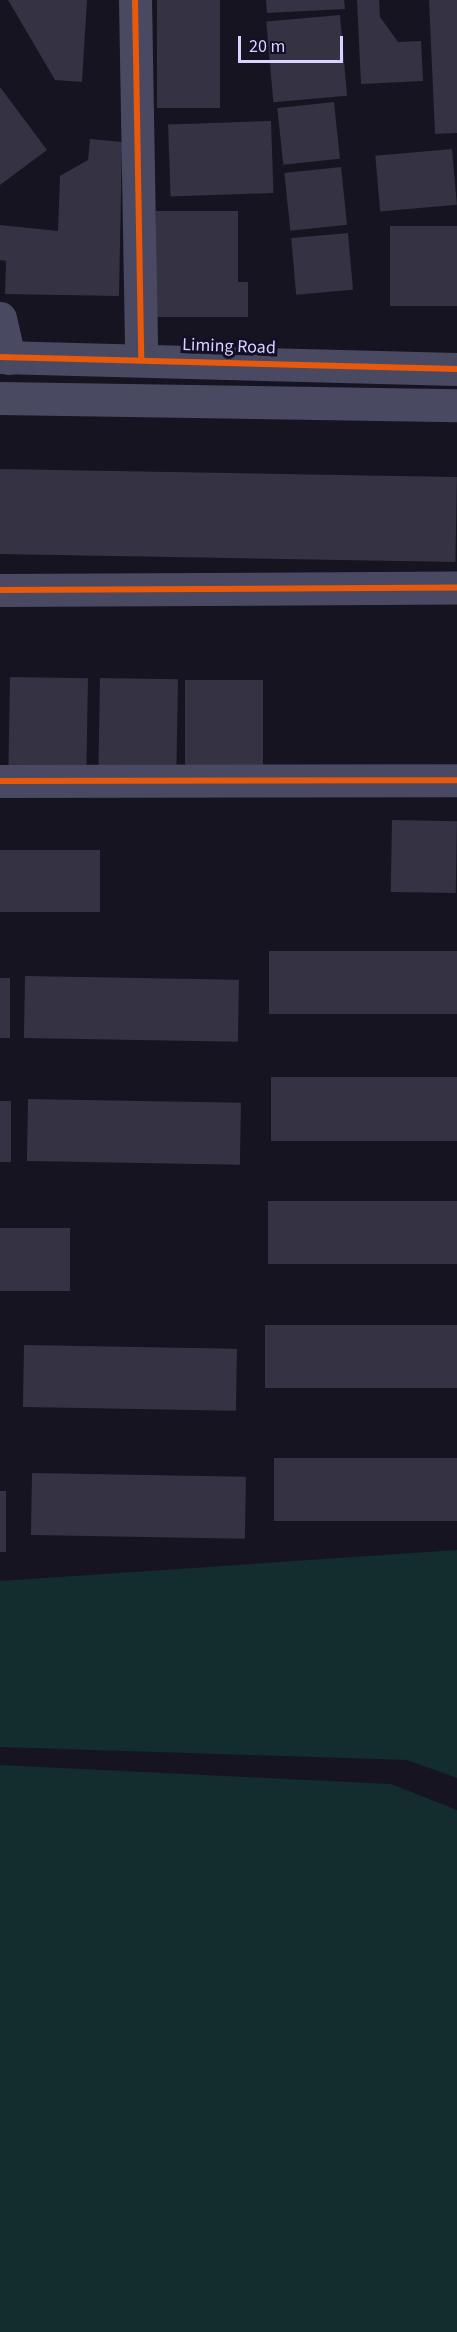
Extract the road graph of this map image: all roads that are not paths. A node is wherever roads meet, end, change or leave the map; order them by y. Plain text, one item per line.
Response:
1 (135, 0) edge
2 (0, 318) edge
3 (4, 357) edge
4 (141, 359) junction
5 (457, 369) edge
6 (0, 398) edge
7 (457, 405) edge
8 (457, 588) edge
9 (0, 590) edge
10 (457, 780) edge
11 (0, 781) edge

1 - 4 street
2 - 3 street
3 - 4 street, Liming Road
4 - 5 street, Liming Road
6 - 7 street
8 - 9 street
10 - 11 street

